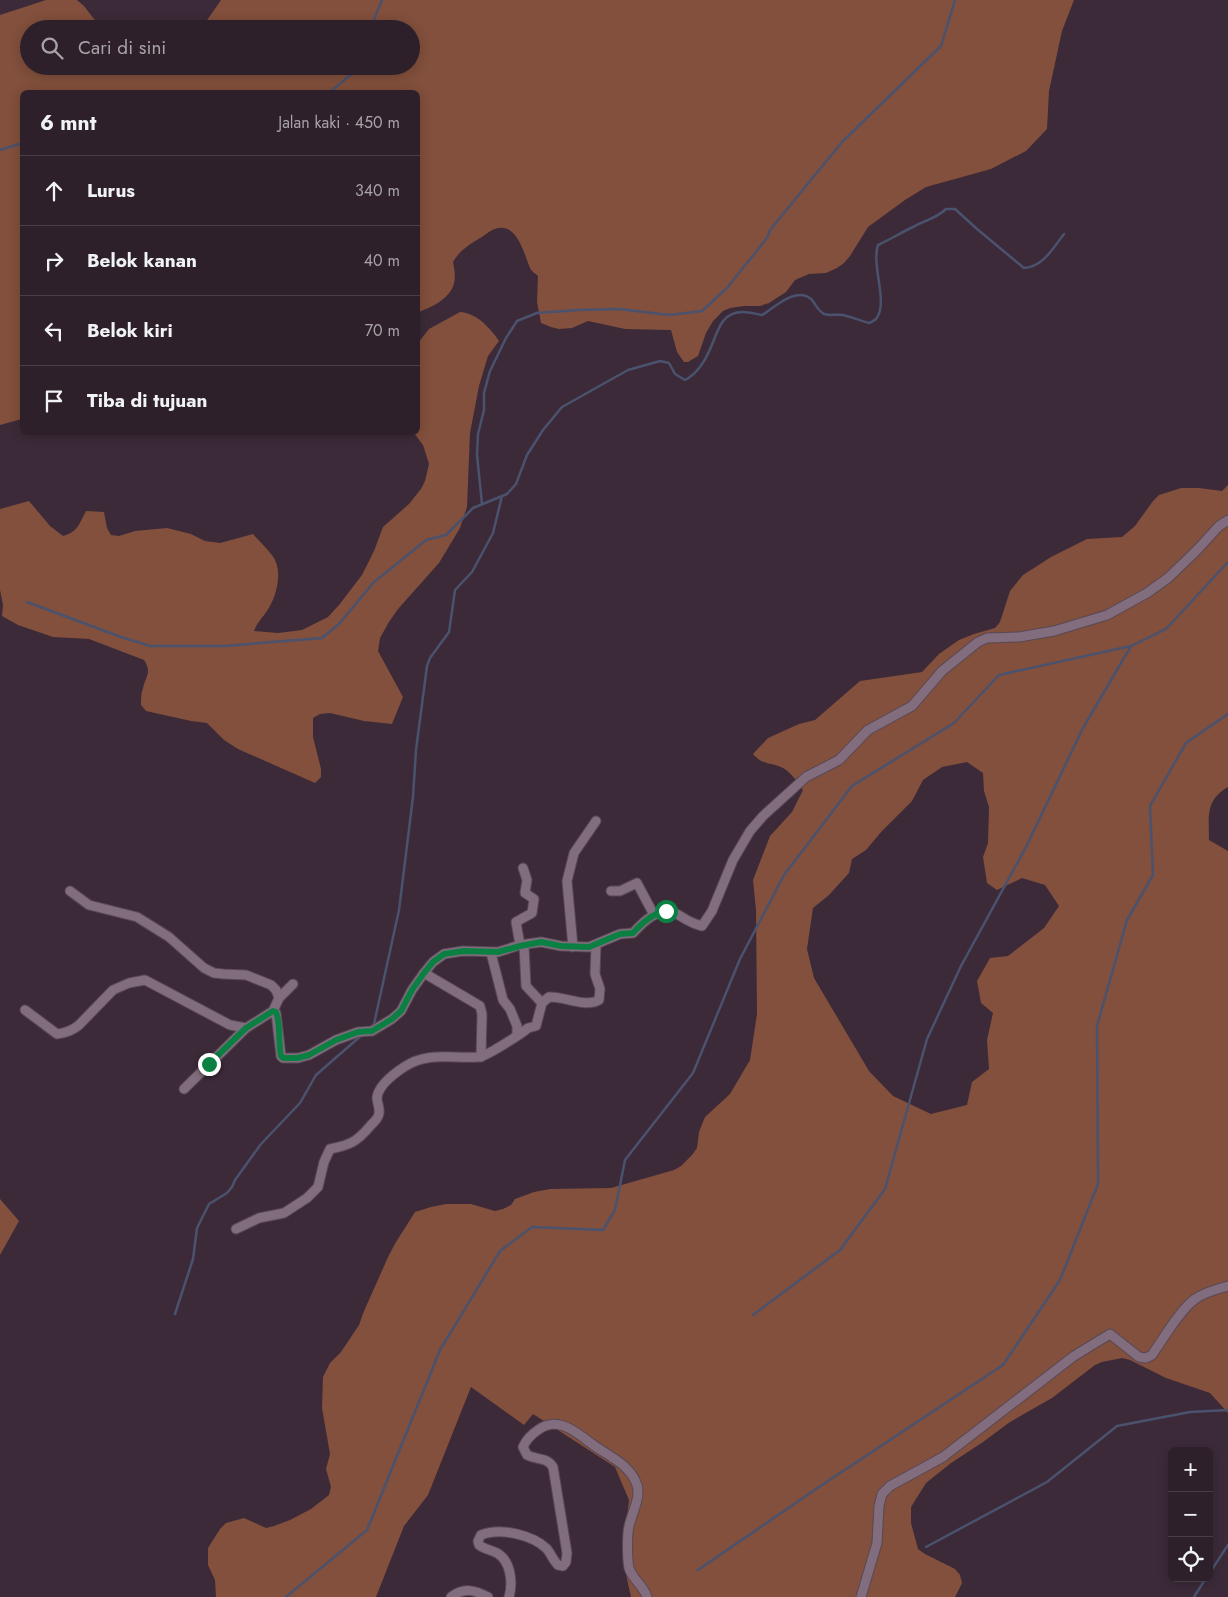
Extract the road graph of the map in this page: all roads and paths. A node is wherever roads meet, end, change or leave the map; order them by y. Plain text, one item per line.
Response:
1 (1228, 520) edge
2 (596, 820) dead end
3 (523, 868) dead end
4 (70, 891) dead end
5 (611, 891) dead end
6 (654, 915) junction
7 (522, 945) junction
8 (596, 945) junction
9 (573, 948) junction
10 (491, 953) junction
11 (424, 973) junction
12 (293, 984) dead end
13 (279, 998) junction
14 (542, 1003) junction
15 (25, 1010) dead end
16 (273, 1011) junction
17 (246, 1028) junction
18 (517, 1035) junction
19 (481, 1056) junction
20 (184, 1089) dead end
21 (236, 1229) dead end
22 (1228, 1286) edge
23 (451, 1597) edge
24 (488, 1597) edge
25 (509, 1597) edge
26 (647, 1597) edge
27 (861, 1597) edge

1 - 6 street
2 - 9 street
3 - 7 street
4 - 13 street
5 - 6 street
6 - 8 street
7 - 9 street
7 - 10 street
7 - 14 street
8 - 9 street
8 - 14 street
10 - 11 street
10 - 18 street
11 - 16 street
11 - 19 street
12 - 13 street
13 - 16 street
14 - 18 street
15 - 17 street
16 - 17 street
17 - 20 street
18 - 19 street
19 - 21 street
22 - 27 street
23 - 24 street
25 - 26 street

